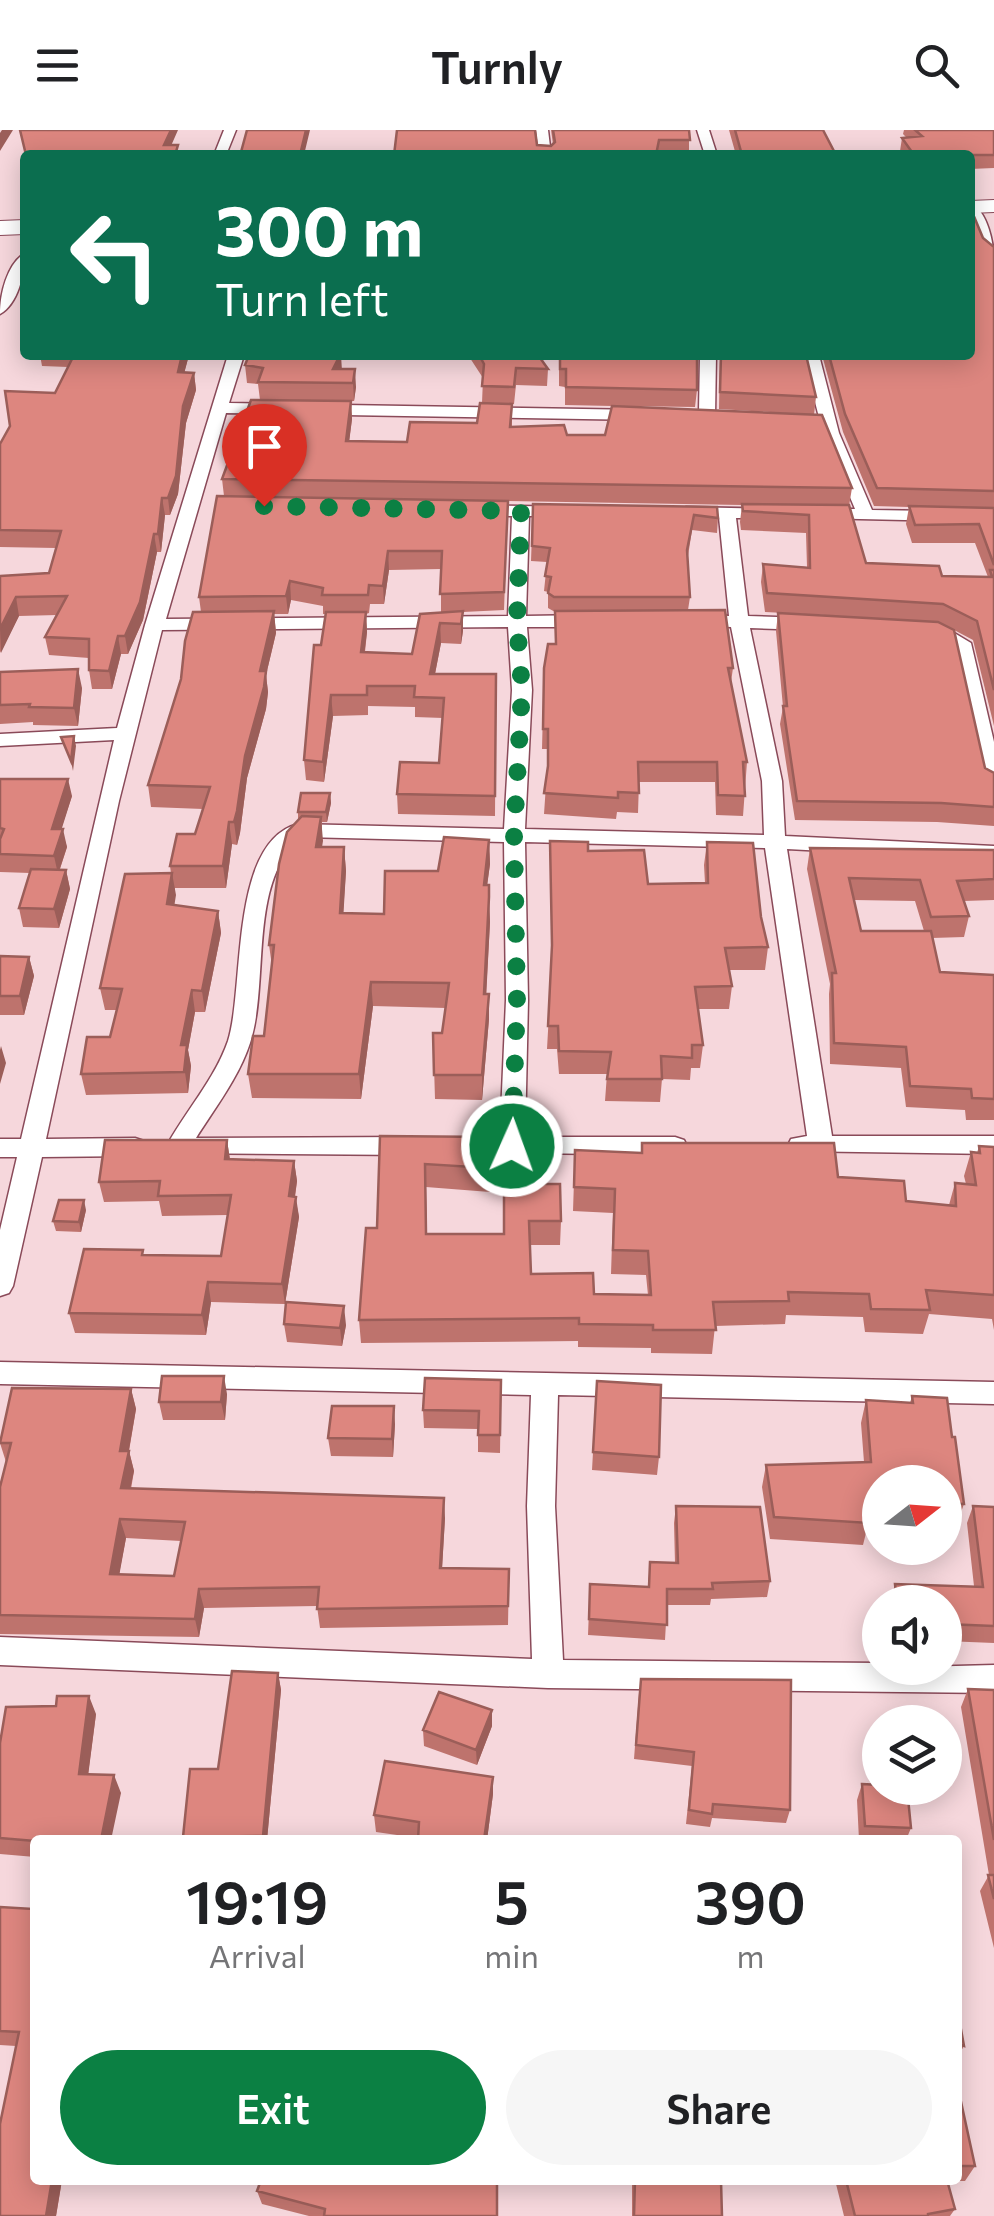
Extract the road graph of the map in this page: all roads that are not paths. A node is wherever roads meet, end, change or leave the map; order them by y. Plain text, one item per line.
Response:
1 (975, 218) edge
2 (994, 259) edge
3 (20, 268) edge
4 (0, 310) edge
5 (234, 360) edge
6 (708, 360) edge
7 (812, 360) edge
8 (220, 408) junction
9 (653, 416) edge
10 (672, 416) edge
11 (707, 416) junction
12 (725, 419) edge
13 (448, 510) edge
14 (521, 511) junction
15 (579, 511) edge
16 (675, 512) edge
17 (727, 512) junction
18 (786, 513) edge
19 (806, 514) edge
20 (865, 514) junction
21 (994, 517) edge
22 (665, 620) edge
23 (739, 620) junction
24 (610, 621) edge
25 (517, 622) junction
26 (154, 625) junction
27 (830, 626) edge
28 (902, 630) edge
29 (126, 734) junction
30 (0, 740) edge
31 (994, 786) edge
32 (514, 834) junction
33 (775, 842) junction
34 (994, 853) edge
35 (782, 1145) edge
36 (821, 1145) junction
37 (994, 1145) edge
38 (512, 1146) junction
39 (705, 1146) edge
40 (178, 1147) junction
41 (0, 1148) edge
42 (28, 1148) junction
43 (0, 1286) edge
44 (0, 1372) edge
45 (545, 1383) junction
46 (994, 1392) edge
47 (0, 1651) edge
48 (548, 1674) junction
49 (994, 1679) edge

1 - 2 street
3 - 4 street
5 - 8 street
6 - 11 street
7 - 20 street
8 - 9 street
8 - 26 street
10 - 11 street
11 - 12 street
13 - 14 street
14 - 15 street
14 - 25 street
16 - 17 street
17 - 18 street
17 - 23 street
19 - 20 street
20 - 21 street
22 - 23 street
23 - 27 street
23 - 33 street
24 - 25 street
25 - 26 street
25 - 32 street
26 - 29 street
28 - 31 street
29 - 30 street
29 - 42 street
32 - 33 street
32 - 38 street
32 - 40 street
33 - 34 street
33 - 36 street
35 - 36 street
36 - 37 street
38 - 39 street
38 - 40 street
40 - 42 street
41 - 42 street
42 - 43 street
44 - 45 street
45 - 46 street
45 - 48 street
47 - 48 street
48 - 49 street

